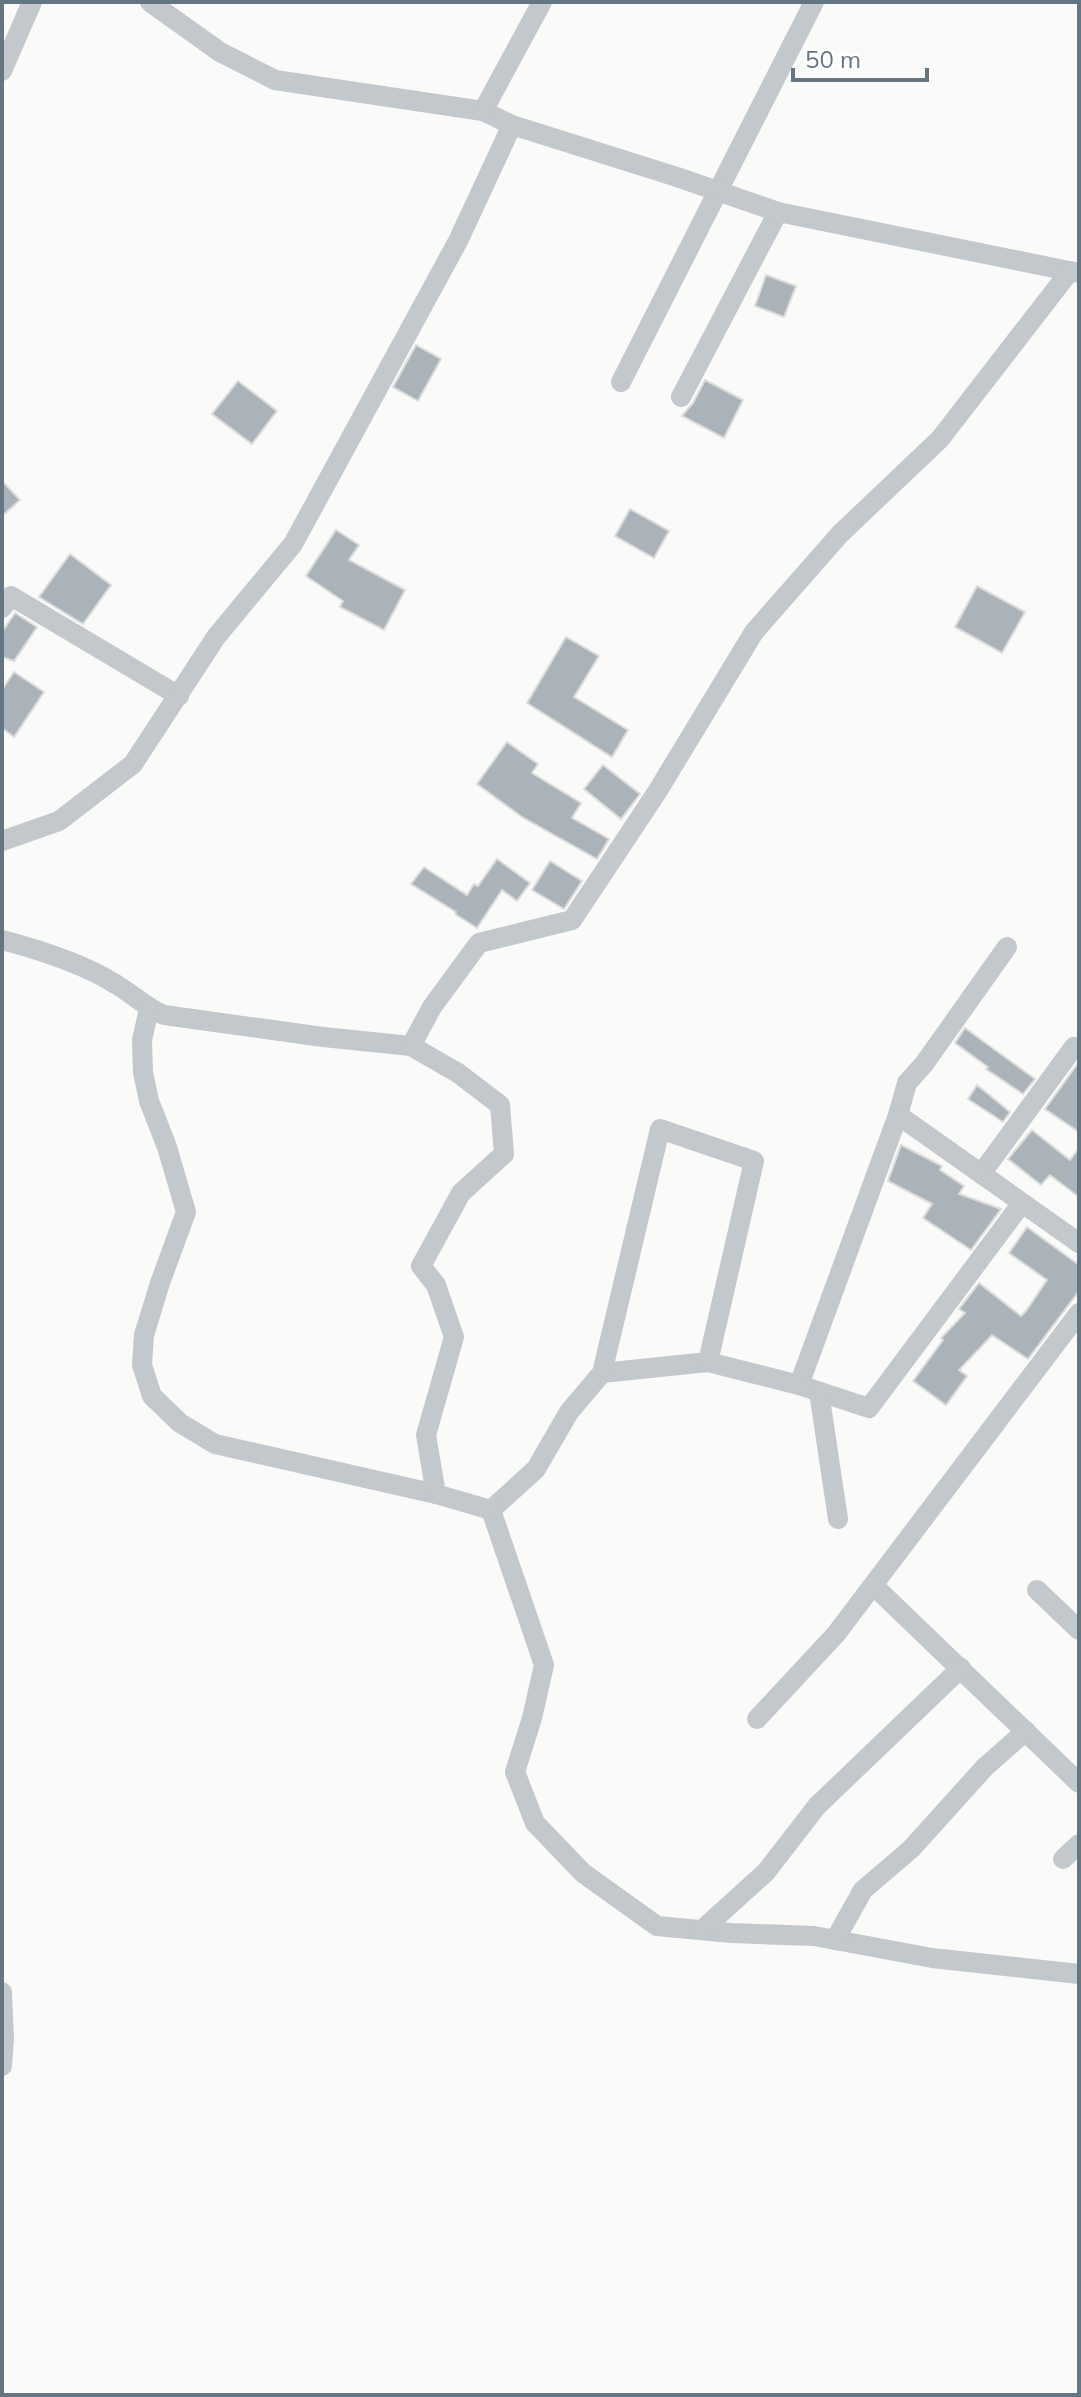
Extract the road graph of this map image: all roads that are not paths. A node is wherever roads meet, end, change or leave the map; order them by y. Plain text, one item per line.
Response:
1 (32, 2) edge
2 (150, 2) edge
3 (542, 2) edge
4 (814, 2) edge
5 (2, 71) edge
6 (483, 111) junction
7 (512, 125) junction
8 (719, 191) junction
9 (778, 212) junction
10 (1074, 272) edge
11 (621, 382) dead end
12 (681, 397) dead end
13 (2, 608) edge
14 (179, 696) junction
15 (2, 841) edge
16 (2, 940) edge
17 (1007, 947) dead end
18 (149, 1009) junction
19 (411, 1046) junction
20 (1074, 1047) dead end
21 (898, 1115) junction
22 (981, 1174) junction
23 (1022, 1203) junction
24 (1079, 1243) edge
25 (1079, 1313) edge
26 (708, 1362) junction
27 (602, 1373) junction
28 (799, 1385) junction
29 (819, 1392) junction
30 (436, 1494) junction
31 (491, 1510) junction
32 (838, 1519) dead end
33 (874, 1586) junction
34 (1037, 1590) dead end
35 (1079, 1630) edge
36 (961, 1668) junction
37 (757, 1719) dead end
38 (1026, 1731) junction
39 (1079, 1783) edge
40 (1079, 1844) edge
41 (1063, 1859) dead end
42 (702, 1930) junction
43 (835, 1940) junction
44 (1079, 1974) edge
45 (2, 1992) edge
46 (2, 2066) edge

1 - 5 street
2 - 6 street
3 - 6 street
4 - 8 street
6 - 7 street
7 - 8 street
7 - 14 street
8 - 9 street
8 - 11 street
9 - 10 street
9 - 12 street
10 - 19 street
13 - 14 street
14 - 15 street
16 - 18 street
17 - 21 street
18 - 19 street
18 - 30 street
19 - 30 street
20 - 22 street
21 - 22 street
21 - 28 street
22 - 23 street
23 - 24 street
23 - 29 street
25 - 33 street
26 - 27 street
26 - 27 street
26 - 28 street
27 - 31 street
28 - 29 street
29 - 32 street
30 - 31 street
31 - 42 street
33 - 36 street
33 - 37 street
34 - 35 street
36 - 38 street
36 - 42 street
38 - 39 street
38 - 43 street
40 - 41 street
42 - 43 street
43 - 44 street
45 - 46 street

